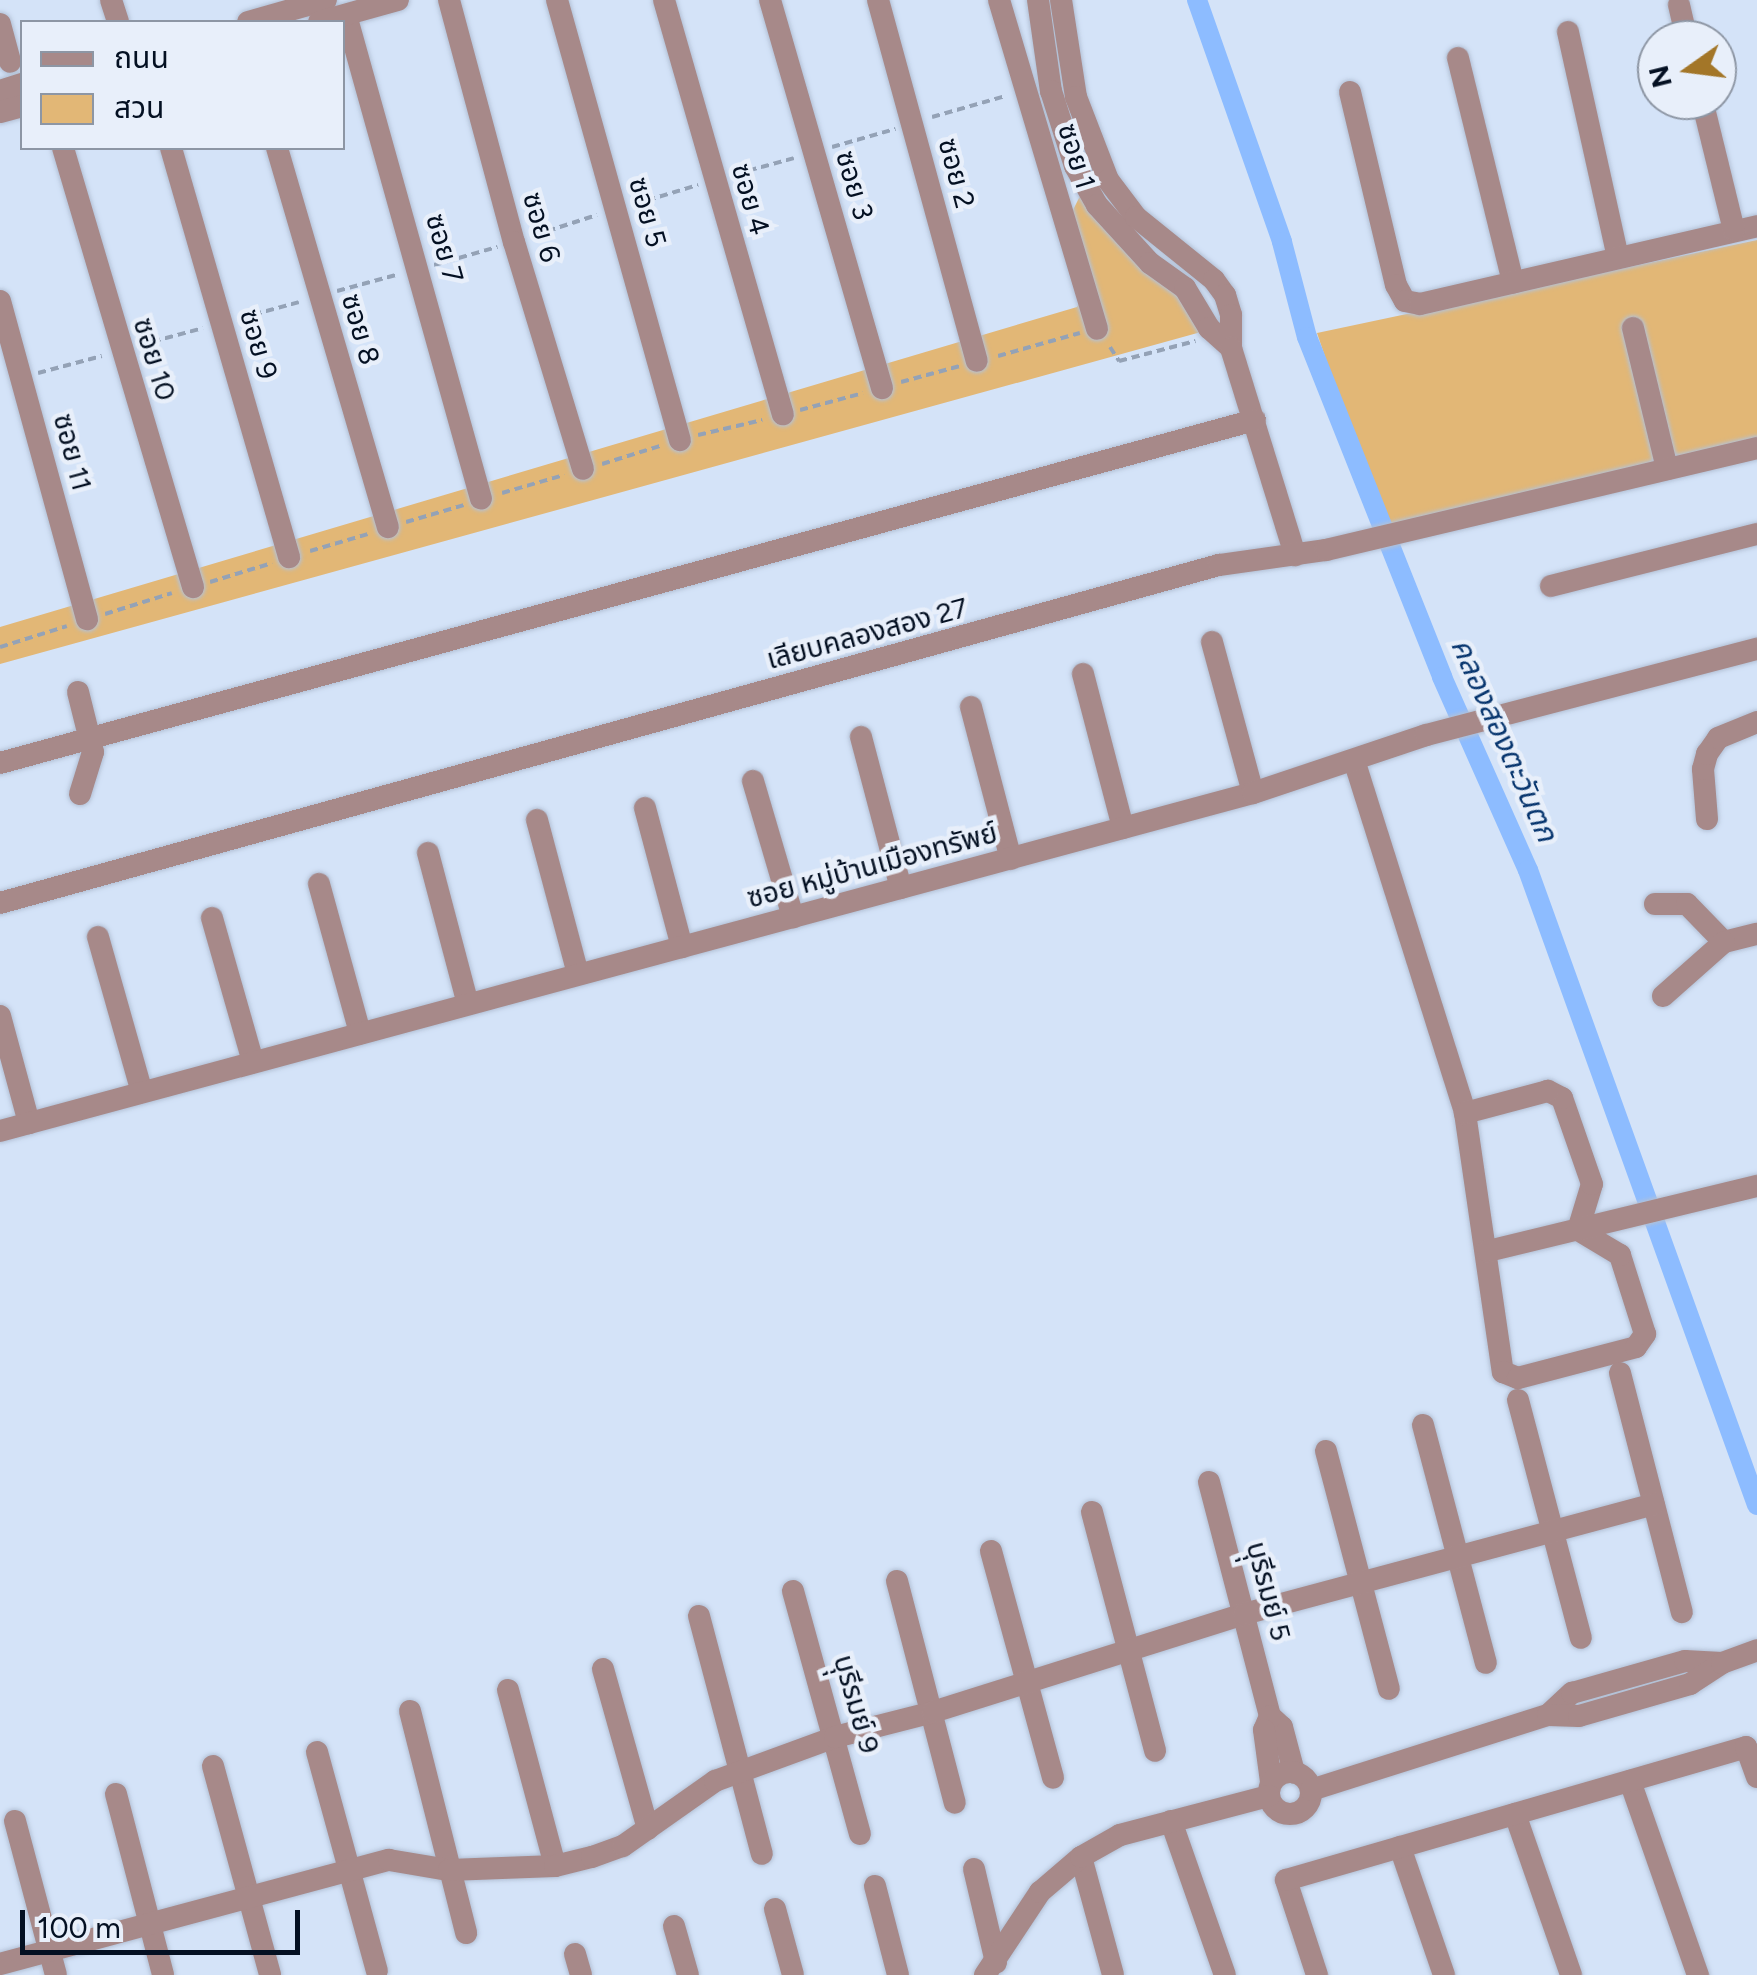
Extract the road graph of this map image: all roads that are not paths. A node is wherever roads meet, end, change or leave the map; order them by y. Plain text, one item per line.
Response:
1 (326, 0) edge
2 (398, 0) edge
3 (449, 0) edge
4 (557, 0) edge
5 (664, 0) edge
6 (770, 0) edge
7 (878, 0) edge
8 (999, 0) edge
9 (1038, 0) edge
10 (1061, 0) edge
11 (1679, 5) dead end
12 (346, 15) junction
13 (255, 20) edge
14 (327, 20) edge
15 (1683, 20) edge
16 (0, 24) edge
17 (1568, 32) dead end
18 (1458, 58) dead end
19 (10, 62) dead end
20 (1055, 70) junction
21 (1026, 90) junction
22 (1350, 92) dead end
23 (1709, 120) edge
24 (64, 150) edge
25 (172, 150) edge
26 (278, 150) edge
27 (1745, 228) edge
28 (1618, 258) junction
29 (1512, 282) junction
30 (0, 301) edge
31 (1633, 328) dead end
32 (1098, 329) road end
33 (977, 362) road end
34 (882, 388) road end
35 (783, 414) road end
36 (1254, 420) junction
37 (680, 440) road end
38 (1757, 448) edge
39 (584, 469) road end
40 (1667, 469) junction
41 (481, 499) road end
42 (388, 528) road end
43 (1757, 534) edge
44 (1295, 554) junction
45 (289, 558) road end
46 (1551, 586) dead end
47 (193, 587) road end
48 (87, 620) road end
49 (1212, 642) dead end
50 (1757, 649) edge
51 (1083, 674) dead end
52 (78, 692) dead end
53 (971, 707) dead end
54 (1757, 722) edge
55 (861, 737) dead end
56 (90, 738) junction
57 (1354, 760) junction
58 (0, 762) edge
59 (753, 781) dead end
60 (1253, 793) junction
61 (80, 794) dead end
62 (644, 808) dead end
63 (1707, 819) dead end
64 (537, 820) dead end
65 (1123, 828) junction
66 (428, 853) dead end
67 (1012, 858) junction
68 (319, 884) dead end
69 (901, 888) junction
70 (0, 903) edge
71 (1654, 904) dead end
72 (212, 918) dead end
73 (793, 918) junction
74 (1757, 934) edge
75 (98, 938) dead end
76 (1724, 942) junction
77 (682, 947) junction
78 (578, 974) junction
79 (1663, 996) dead end
80 (468, 1004) junction
81 (0, 1016) edge
82 (360, 1033) junction
83 (254, 1062) junction
84 (142, 1092) junction
85 (1465, 1113) junction
86 (29, 1122) junction
87 (0, 1130) edge
88 (1757, 1186) edge
89 (1585, 1228) junction
90 (1488, 1251) junction
91 (1620, 1374) dead end
92 (1518, 1400) dead end
93 (1423, 1425) dead end
94 (1326, 1451) dead end
95 (1209, 1482) dead end
96 (1654, 1504) junction
97 (1092, 1512) dead end
98 (1553, 1531) junction
99 (991, 1551) dead end
100 (1458, 1557) junction
101 (898, 1581) dead end
102 (1361, 1583) junction
103 (793, 1591) dead end
104 (1682, 1612) dead end
105 (1244, 1614) junction
106 (699, 1616) dead end
107 (1581, 1638) dead end
108 (1128, 1649) junction
109 (1757, 1650) edge
110 (1486, 1663) dead end
111 (603, 1669) dead end
112 (1028, 1682) junction
113 (1389, 1689) dead end
114 (508, 1690) dead end
115 (410, 1711) dead end
116 (933, 1712) junction
117 (1270, 1716) junction
118 (835, 1737) junction
119 (1155, 1750) dead end
120 (317, 1752) dead end
121 (214, 1766) dead end
122 (738, 1771) junction
123 (1294, 1772) junction
124 (1053, 1778) dead end
125 (1757, 1778) edge
126 (1630, 1781) junction
127 (1270, 1789) junction
128 (1311, 1790) junction
129 (116, 1794) dead end
130 (955, 1803) dead end
131 (1514, 1814) junction
132 (16, 1821) dead end
133 (1171, 1821) junction
134 (648, 1829) junction
135 (860, 1834) dead end
136 (1400, 1847) junction
137 (762, 1854) dead end
138 (1081, 1857) junction
139 (555, 1866) junction
140 (974, 1869) dead end
141 (350, 1870) junction
142 (449, 1870) junction
143 (875, 1886) dead end
144 (249, 1894) junction
145 (775, 1910) dead end
146 (150, 1923) junction
147 (674, 1926) dead end
148 (466, 1933) dead end
149 (50, 1950) junction
150 (0, 1964) edge
151 (993, 1969) edge
152 (377, 1971) dead end
153 (56, 1975) edge
154 (163, 1975) edge
155 (270, 1975) edge
156 (688, 1975) edge
157 (793, 1975) edge
158 (898, 1975) edge
159 (1113, 1975) edge
160 (1225, 1975) edge
161 (1317, 1975) edge
162 (1444, 1975) edge
163 (1570, 1975) edge
164 (1698, 1975) edge

1 - 13 street
2 - 12 street
3 - 39 street, ซอย 6
4 - 37 street, ซอย 5
5 - 35 street, ซอย 4
6 - 34 street, ซอย 3
7 - 33 street, ซอย 2
8 - 21 street, ซอย 1
9 - 20 street
10 - 20 street
11 - 15 street
12 - 14 street
12 - 41 street, ซอย 7
16 - 19 street
17 - 28 street
18 - 29 street
20 - 21 street
20 - 36 street
21 - 32 street, ซอย 1
22 - 29 street
23 - 27 street
24 - 47 street, ซอย 10
25 - 45 street, ซอย 9
26 - 42 street, ซอย 8
27 - 28 street
28 - 29 street
30 - 48 street, ซอย 11
31 - 40 street
36 - 44 street
36 - 56 street
38 - 40 street, เลียบคลองสอง 27
40 - 44 street, เลียบคลองสอง 27
43 - 46 street
44 - 70 street, เลียบคลองสอง 27
49 - 60 street
50 - 57 street, ซอย หมู่บ้านเมืองทรัพย์
51 - 65 street
52 - 56 street
53 - 67 street
54 - 63 street
55 - 69 street
56 - 58 street
56 - 61 street
57 - 60 street, ซอย หมู่บ้านเมืองทรัพย์
57 - 85 street
59 - 73 street
60 - 65 street, ซอย หมู่บ้านเมืองทรัพย์
62 - 77 street
64 - 78 street
65 - 67 street, ซอย หมู่บ้านเมืองทรัพย์
66 - 80 street
67 - 69 street, ซอย หมู่บ้านเมืองทรัพย์
68 - 82 street
69 - 73 street, ซอย หมู่บ้านเมืองทรัพย์
71 - 76 street
72 - 83 street
73 - 77 street, ซอย หมู่บ้านเมืองทรัพย์
74 - 76 street
75 - 84 street
76 - 79 street
77 - 78 street, ซอย หมู่บ้านเมืองทรัพย์
78 - 80 street, ซอย หมู่บ้านเมืองทรัพย์
80 - 82 street, ซอย หมู่บ้านเมืองทรัพย์
81 - 86 street
82 - 83 street, ซอย หมู่บ้านเมืองทรัพย์
83 - 84 street, ซอย หมู่บ้านเมืองทรัพย์
84 - 86 street, ซอย หมู่บ้านเมืองทรัพย์
85 - 89 street
85 - 90 street
86 - 87 street, ซอย หมู่บ้านเมืองทรัพย์
88 - 89 street
89 - 90 street
89 - 90 street
91 - 96 street
92 - 98 street
93 - 100 street
94 - 102 street
95 - 105 street, บุุรีรมย์ 5
96 - 98 street
96 - 104 street
97 - 108 street
98 - 100 street
98 - 107 street
99 - 112 street
100 - 102 street
100 - 110 street
101 - 116 street
102 - 105 street
102 - 113 street
103 - 118 street, บุุรีรมย์ 9
105 - 108 street
105 - 117 street, บุุรีรมย์ 5
106 - 122 street
108 - 112 street
108 - 119 street
109 - 128 street
111 - 134 street
112 - 116 street
112 - 124 street
114 - 139 street
115 - 142 street
116 - 118 street
116 - 130 street
117 - 123 street, บุุรีรมย์ 5
117 - 127 street, บุุรีรมย์ 5
118 - 122 street
118 - 135 street, บุุรีรมย์ 9
120 - 141 street
121 - 144 street
122 - 134 street
122 - 137 street
123 - 127 street
123 - 128 street
125 - 126 street
126 - 131 street
126 - 164 street
127 - 128 street
127 - 133 street
129 - 146 street
131 - 136 street
131 - 163 street
132 - 149 street
133 - 138 street
133 - 160 street
134 - 139 street
136 - 161 street
136 - 162 street
138 - 151 street
138 - 159 street
139 - 142 street
140 - 151 street
141 - 142 street
141 - 144 street
141 - 152 street
142 - 148 street
143 - 158 street
144 - 146 street
144 - 155 street
145 - 157 street
146 - 149 street
146 - 154 street
147 - 156 street
149 - 150 street
149 - 153 street

